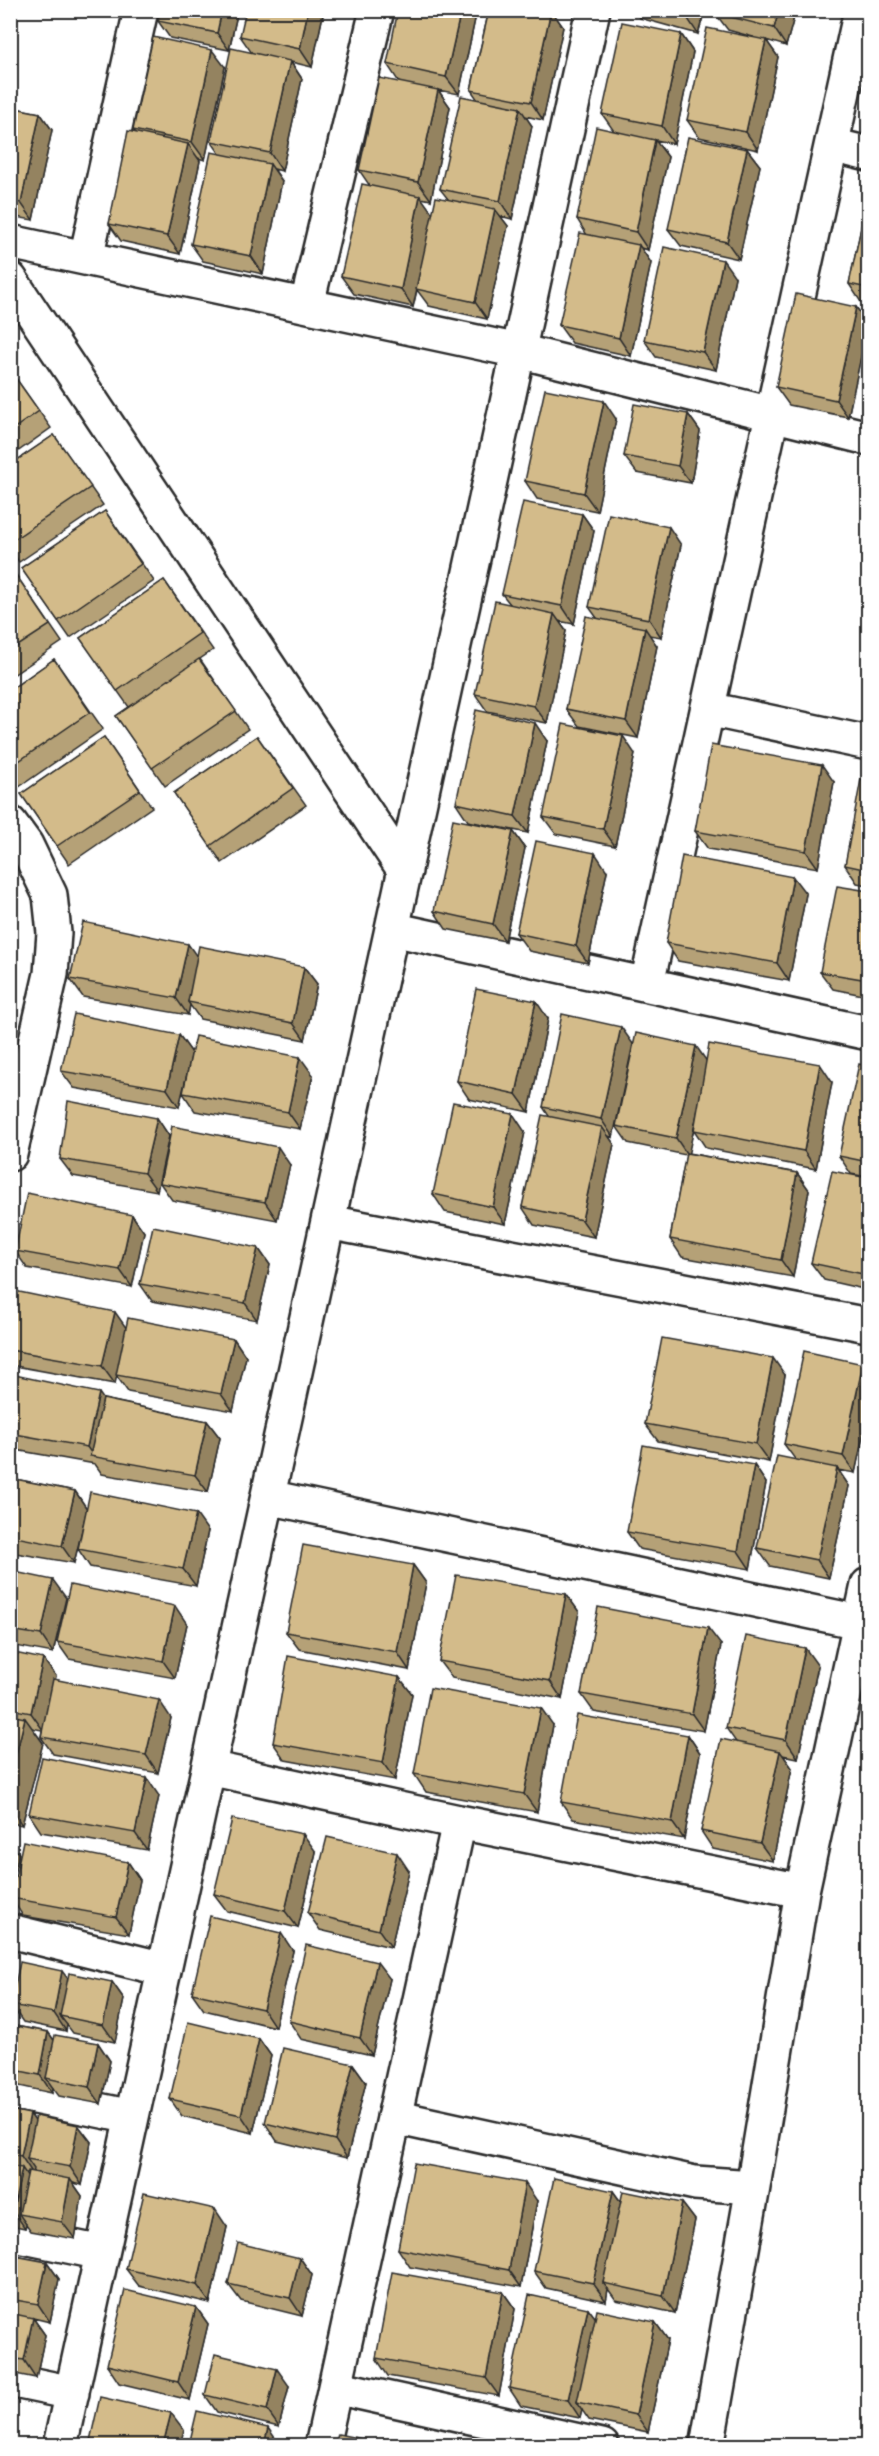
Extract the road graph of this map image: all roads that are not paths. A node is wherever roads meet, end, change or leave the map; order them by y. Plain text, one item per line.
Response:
1 (141, 10) edge
2 (377, 10) edge
3 (593, 10) edge
4 (861, 10) edge
5 (832, 146) junction
6 (868, 154) edge
7 (10, 242) edge
8 (86, 258) junction
9 (10, 279) edge
10 (307, 304) junction
11 (519, 351) junction
12 (772, 416) junction
13 (868, 438) edge
14 (708, 709) junction
15 (868, 743) edge
16 (10, 823) edge
17 (405, 871) junction
18 (392, 929) junction
19 (647, 984) junction
20 (868, 1033) edge
21 (10, 1154) edge
22 (328, 1222) junction
23 (868, 1325) edge
24 (268, 1497) junction
25 (868, 1585) edge
26 (859, 1622) junction
27 (208, 1768) junction
28 (459, 1822) junction
29 (802, 1891) junction
30 (10, 1931) edge
31 (164, 1969) junction
32 (10, 2092) edge
33 (132, 2117) junction
34 (394, 2117) junction
35 (753, 2187) junction
36 (10, 2234) edge
37 (102, 2253) junction
38 (10, 2380) edge
39 (335, 2387) junction
40 (72, 2393) junction
41 (60, 2445) edge
42 (322, 2445) edge
43 (602, 2445) edge
44 (707, 2445) edge

1 - 8 street
2 - 10 street
3 - 11 street
4 - 5 street
5 - 6 street
5 - 12 street
7 - 8 street
8 - 10 street
9 - 17 street
10 - 11 street
11 - 12 street
11 - 17 street
12 - 13 street
12 - 14 street
14 - 15 street
14 - 19 street
16 - 21 street
17 - 18 street
18 - 19 street
18 - 22 street
19 - 20 street
22 - 23 street
22 - 24 street
24 - 26 street
24 - 27 street
25 - 26 street
26 - 29 street
27 - 28 street
27 - 31 street
28 - 29 street
28 - 34 street
29 - 35 street
30 - 31 street
31 - 33 street
32 - 33 street
33 - 37 street
34 - 35 street
34 - 39 street
35 - 44 street
36 - 37 street
37 - 40 street
38 - 40 street
39 - 42 street
39 - 43 street
40 - 41 street

